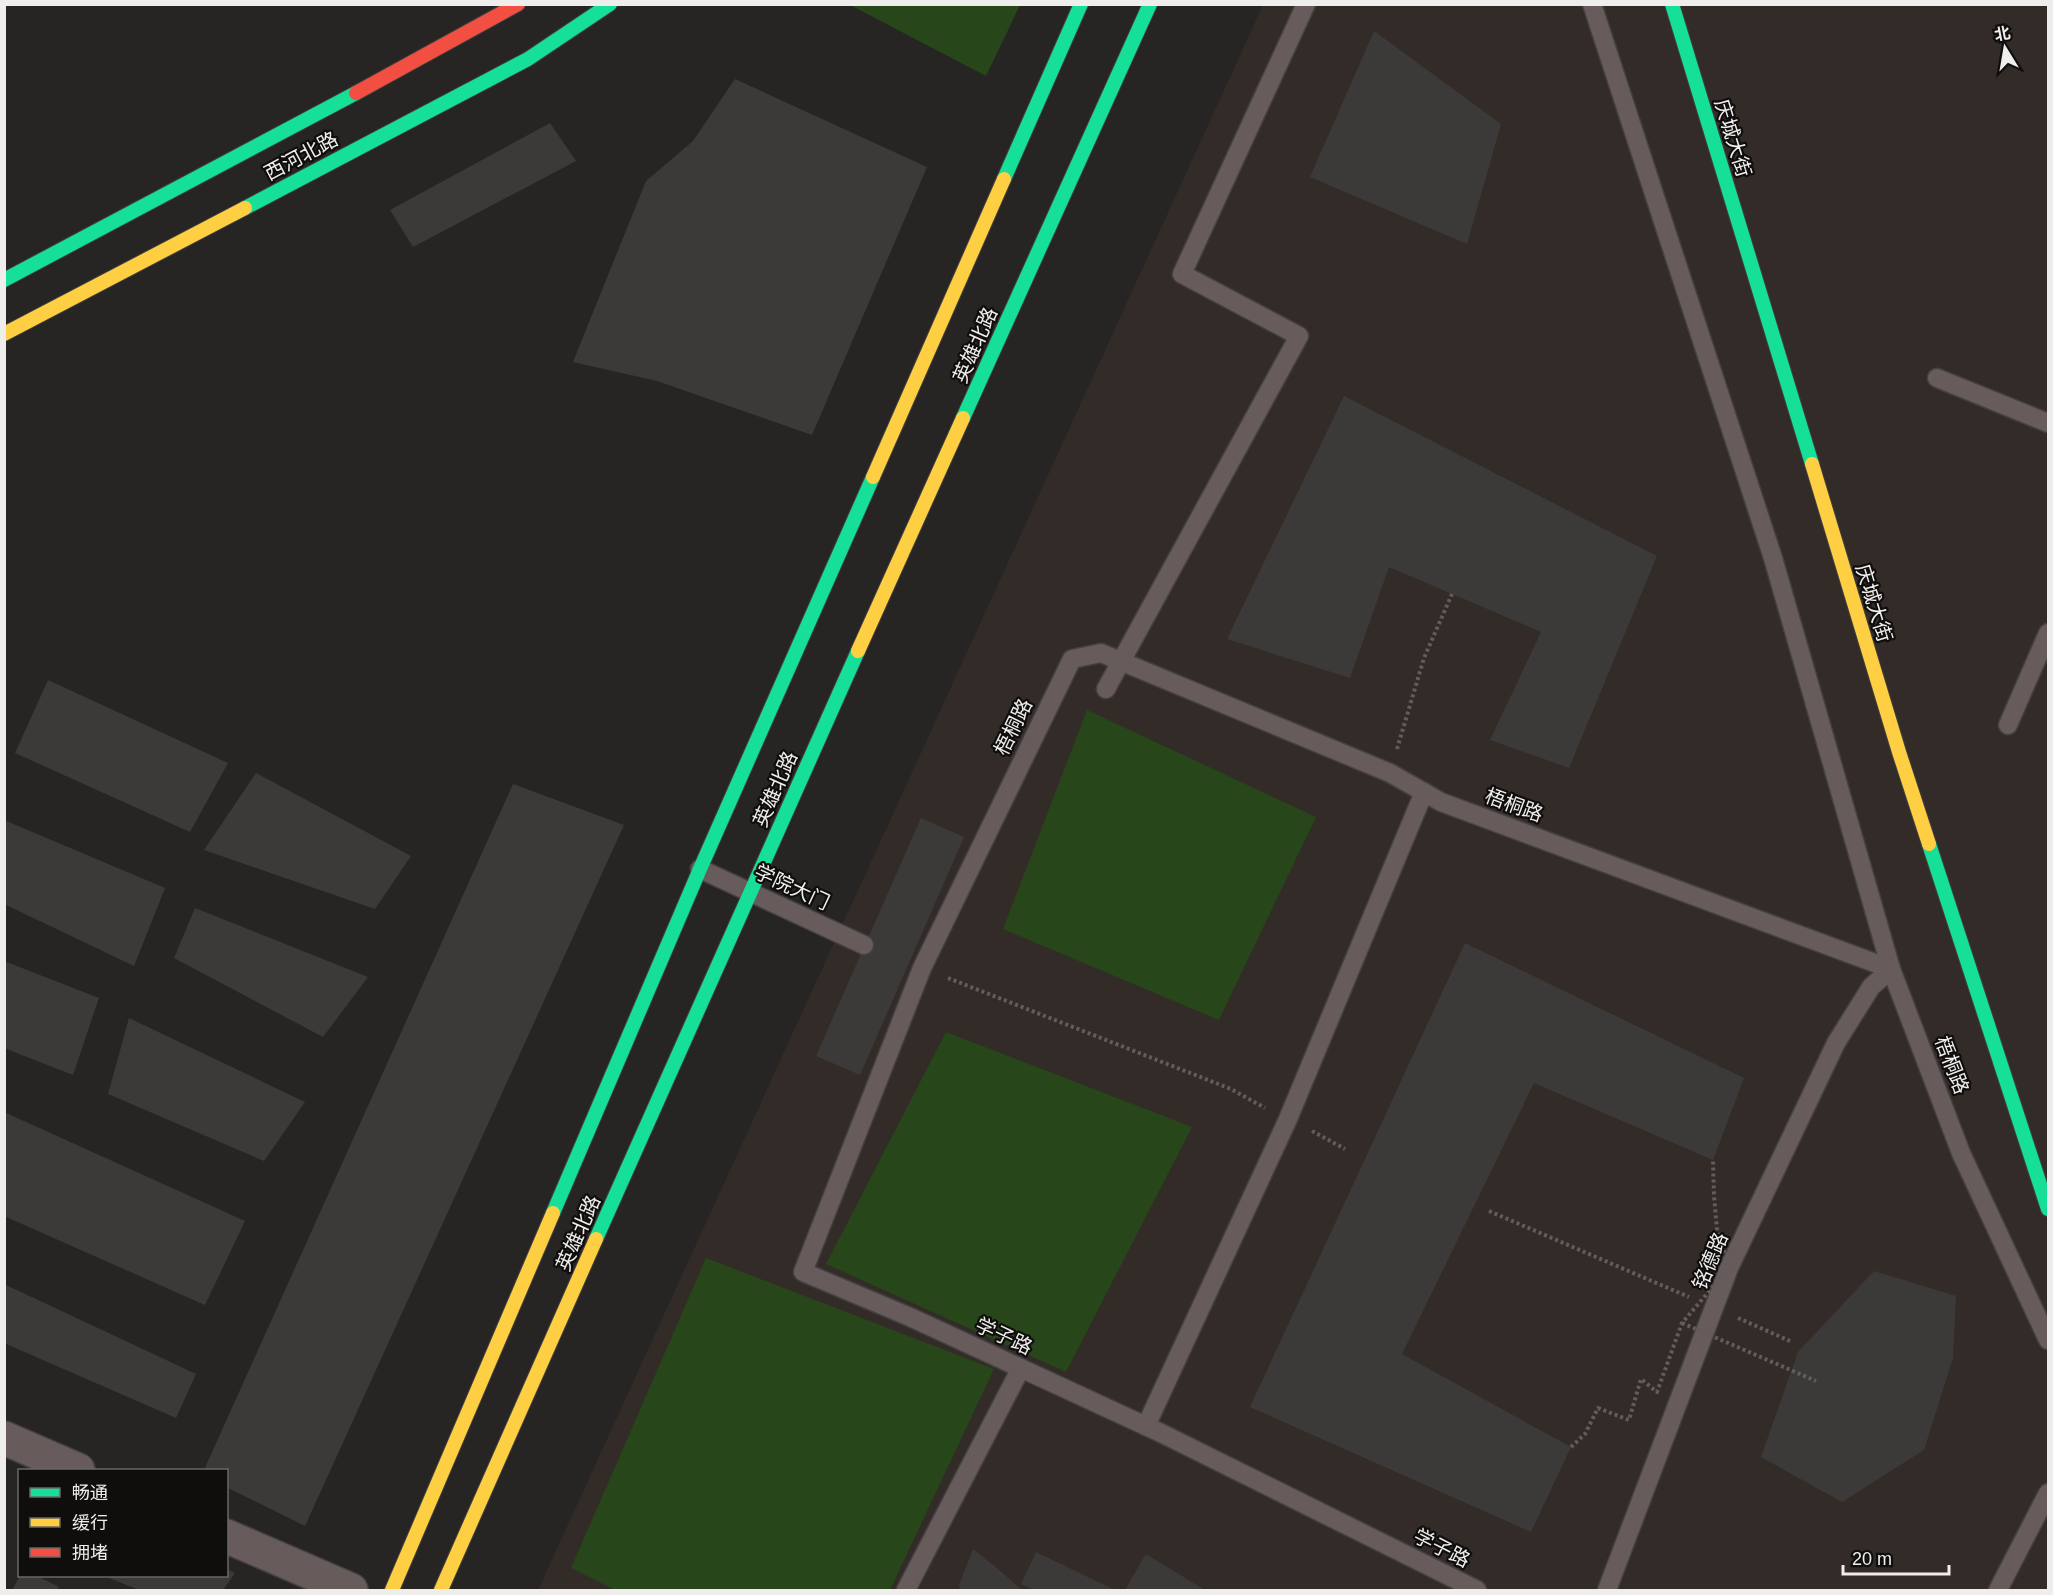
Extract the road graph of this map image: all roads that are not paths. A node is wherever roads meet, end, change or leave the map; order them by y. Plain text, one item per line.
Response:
1 (518, 4) edge
2 (610, 4) edge
3 (1081, 4) edge
4 (1150, 4) edge
5 (1306, 4) edge
6 (1592, 4) edge
7 (1672, 4) edge
8 (4, 280) edge
9 (4, 334) edge
10 (1937, 378) dead end
11 (2049, 423) edge
12 (2049, 633) edge
13 (1121, 661) junction
14 (1106, 689) dead end
15 (2008, 725) dead end
16 (1424, 792) junction
17 (700, 869) junction
18 (750, 892) junction
19 (864, 945) dead end
20 (922, 968) joint
21 (1891, 969) junction
22 (2049, 1209) edge
23 (2049, 1340) edge
24 (1021, 1368) junction
25 (1146, 1426) junction
26 (4, 1438) edge
27 (76, 1469) edge
28 (2049, 1493) edge
29 (228, 1537) edge
30 (1472, 1589) edge
31 (351, 1590) edge
32 (392, 1590) edge
33 (441, 1590) edge
34 (906, 1590) edge
35 (1607, 1590) edge
36 (1998, 1590) edge

1 - 8 main road, 西河北路
2 - 9 main road, 西河北路
3 - 17 main road, 英雄北路
4 - 18 main road, 英雄北路
5 - 13 lane
6 - 21 lane
7 - 22 main road, 庆城大街
10 - 11 lane
12 - 15 lane
13 - 14 lane
13 - 16 lane, 梧桐路
13 - 20 lane, 梧桐路
16 - 21 lane, 梧桐路
16 - 25 lane
17 - 18 lane, 学院大门
17 - 32 main road, 英雄北路
18 - 19 lane, 学院大门
18 - 33 main road, 英雄北路
20 - 24 lane, 学子路
21 - 23 lane, 梧桐路
21 - 35 lane, 铭德路
24 - 25 lane, 学子路
24 - 34 lane
25 - 30 lane, 学子路
26 - 27 street
28 - 36 lane
29 - 31 street

